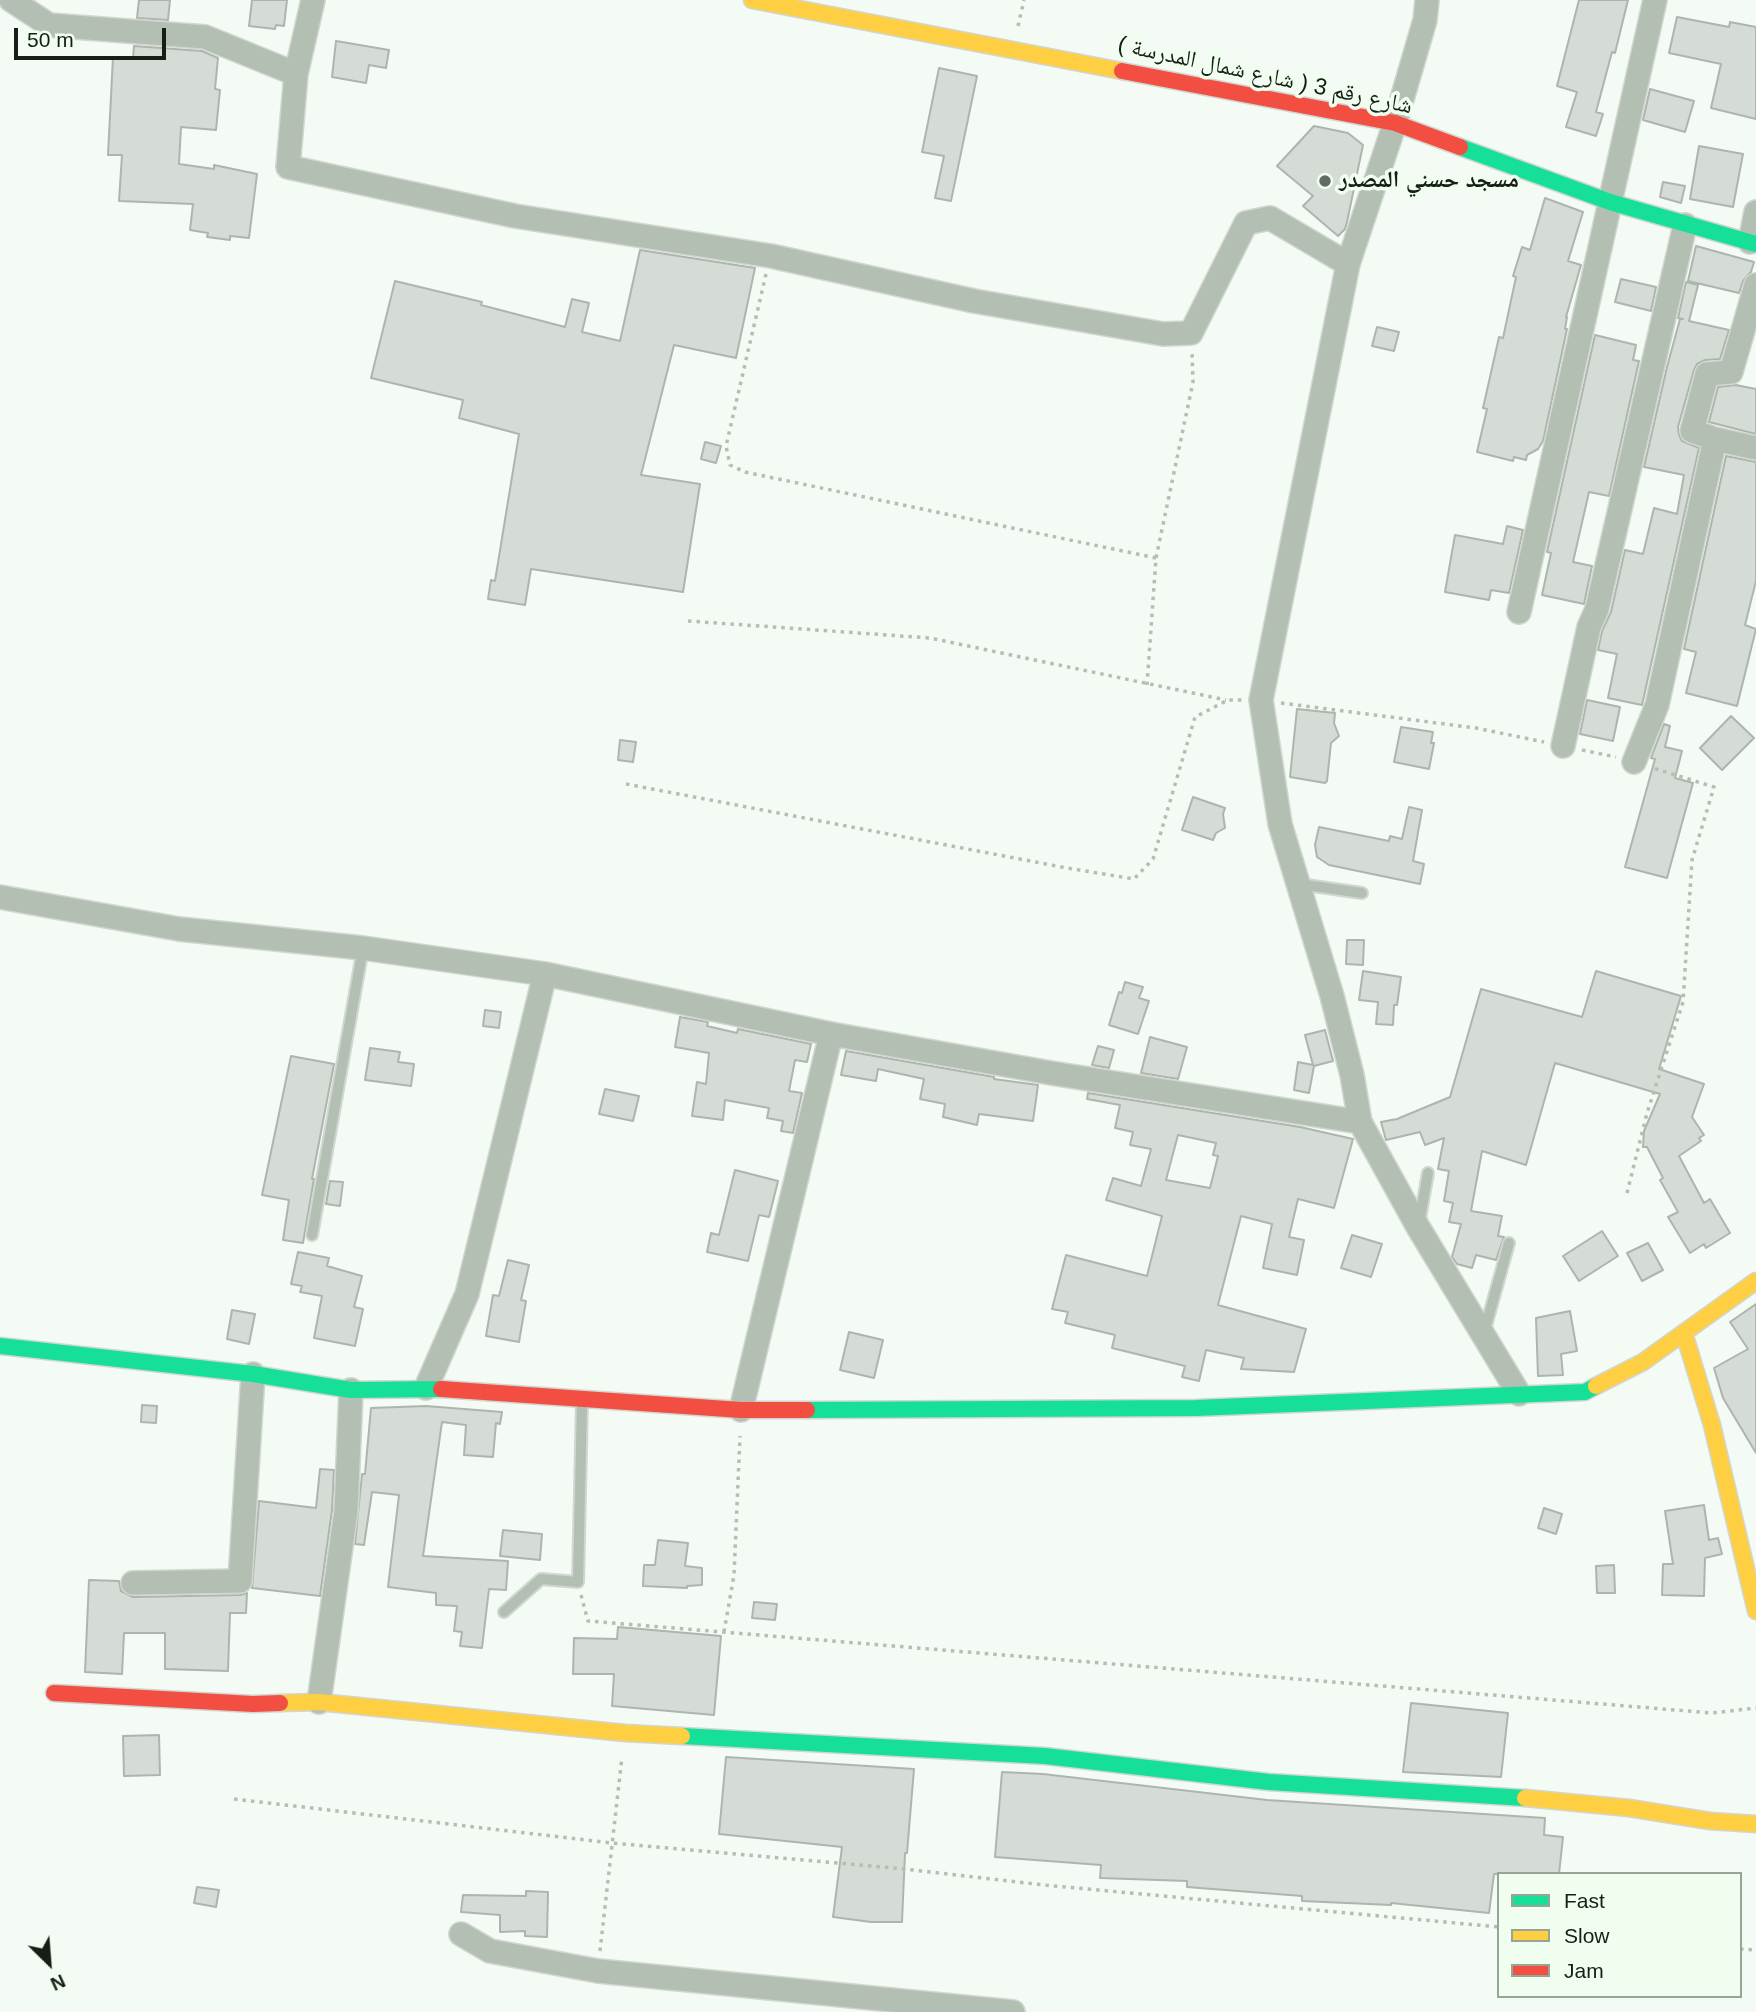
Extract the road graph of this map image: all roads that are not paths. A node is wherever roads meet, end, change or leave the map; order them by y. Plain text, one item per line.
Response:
1 (11, 0) edge
2 (313, 0) edge
3 (752, 0) edge
4 (1427, 0) edge
5 (1655, 0) edge
6 (296, 74) junction
7 (1395, 123) junction
8 (1610, 202) junction
9 (1756, 212) edge
10 (1685, 225) junction
11 (1753, 243) edge
12 (1348, 264) junction
13 (1756, 285) edge
14 (1715, 439) junction
15 (1756, 448) edge
16 (1519, 612) dead end
17 (1563, 746) road end
18 (1634, 762) road end
19 (1299, 884) junction
20 (1362, 893) dead end
21 (0, 897) edge
22 (363, 948) junction
23 (544, 974) junction
24 (831, 1034) junction
25 (1360, 1122) junction
26 (1428, 1172) dead end
27 (1419, 1227) junction
28 (312, 1235) dead end
29 (1509, 1243) dead end
30 (1756, 1280) edge
31 (1684, 1333) junction
32 (1483, 1336) junction
33 (0, 1346) edge
34 (253, 1374) junction
35 (426, 1388) junction
36 (351, 1390) junction
37 (1518, 1394) junction
38 (582, 1399) junction
39 (741, 1410) junction
40 (133, 1583) dead end
41 (1756, 1611) edge
42 (504, 1612) dead end
43 (54, 1693) dead end
44 (319, 1702) junction
45 (1756, 1825) edge
46 (461, 1934) dead end
47 (1013, 2012) edge

1 - 6 street
2 - 6 street
3 - 7 street, شارع رقم 3 ( شارع شمال المدرسة )
4 - 7 street
5 - 8 street
6 - 12 street
7 - 8 street, شارع رقم 3 ( شارع شمال المدرسة )
7 - 12 street
8 - 10 street, شارع رقم 3 ( شارع شمال المدرسة )
8 - 16 street
9 - 11 street
10 - 11 street, شارع رقم 3 ( شارع شمال المدرسة )
10 - 17 street
12 - 19 street
13 - 14 street
14 - 15 street
14 - 18 street
19 - 20 lane
19 - 25 street
21 - 22 street
22 - 23 street
22 - 28 lane
23 - 24 street
23 - 35 street
24 - 25 street
24 - 39 street
25 - 27 street
26 - 27 lane
27 - 32 street
29 - 32 lane
30 - 31 street
31 - 37 street
31 - 41 street
32 - 37 street
33 - 34 street
34 - 36 street
34 - 40 street
35 - 36 street
35 - 38 street
36 - 44 street
37 - 39 street
38 - 39 street
38 - 42 lane
43 - 44 street
44 - 45 street
46 - 47 street

